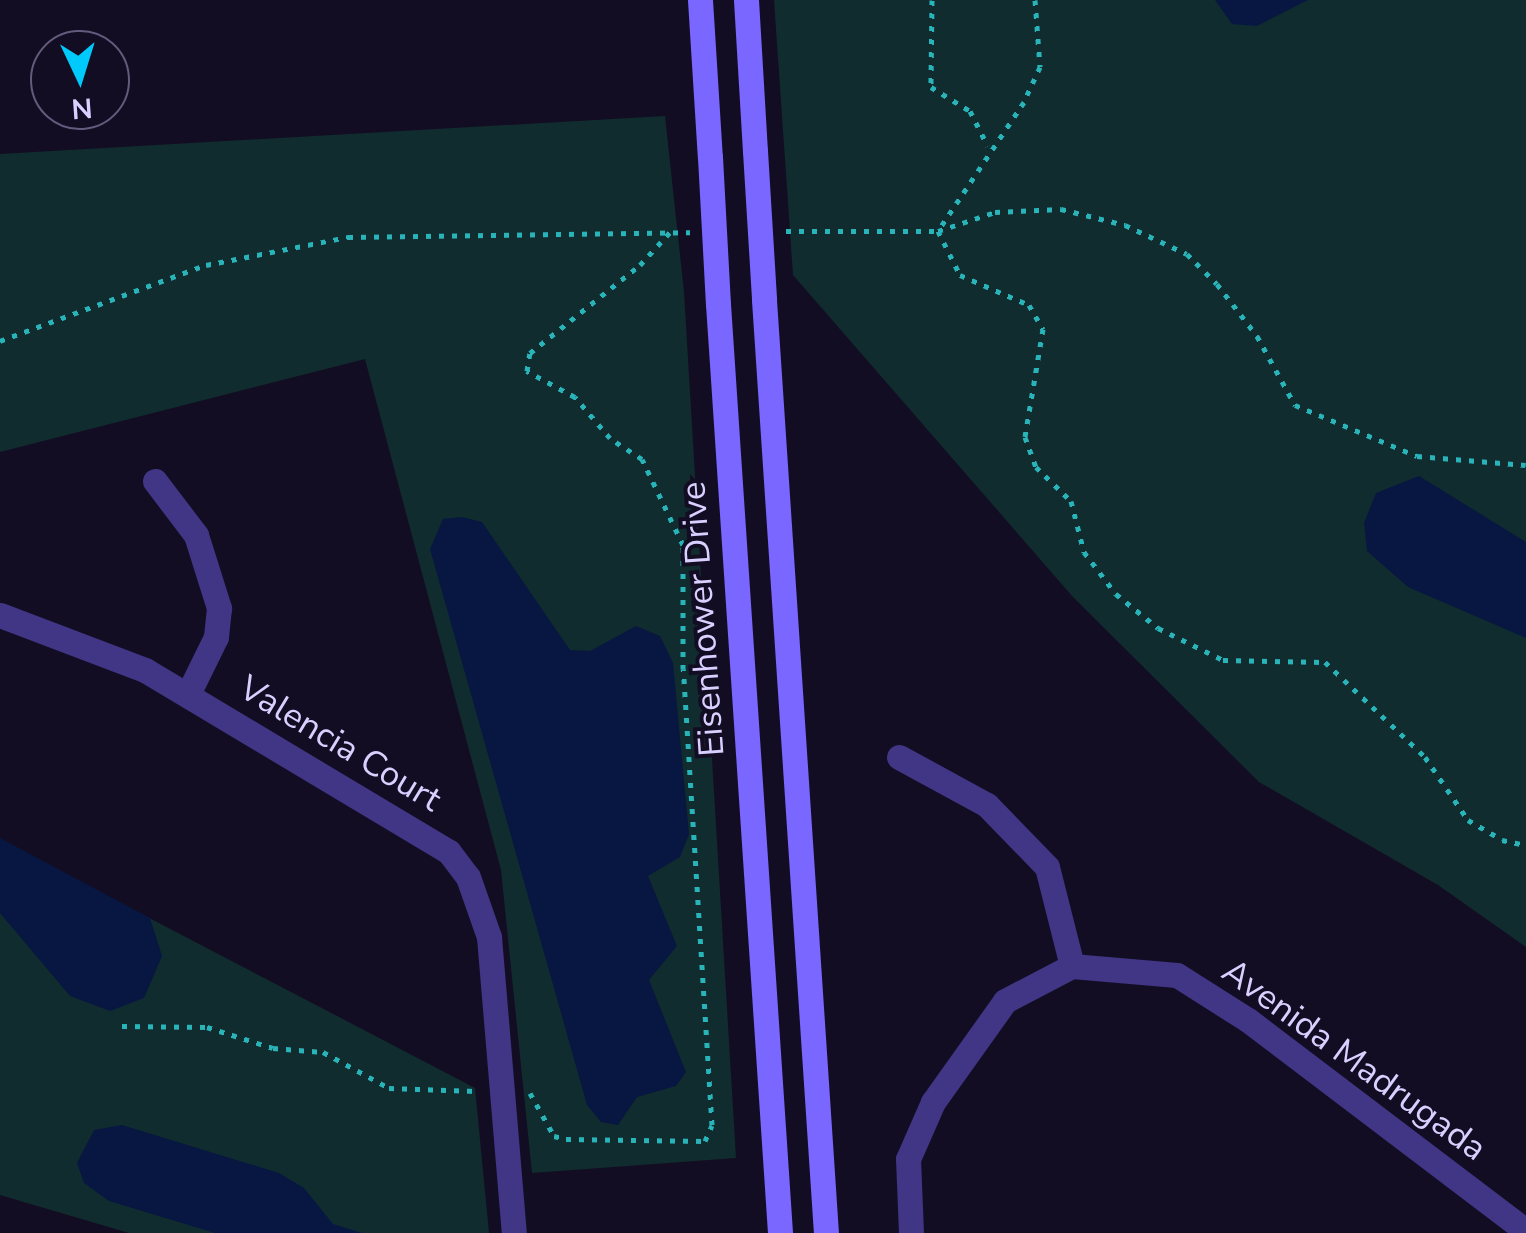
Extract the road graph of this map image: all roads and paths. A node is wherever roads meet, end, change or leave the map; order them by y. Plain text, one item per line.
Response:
1 (700, 0) edge
2 (746, 0) edge
3 (932, 0) edge
4 (1035, 0) edge
5 (988, 147) junction
6 (670, 232) dead end
7 (155, 482) dead end
8 (0, 615) edge
9 (188, 694) junction
10 (899, 756) dead end
11 (1526, 845) edge
12 (1072, 966) junction
13 (122, 1026) dead end
14 (502, 1088) junction
15 (1526, 1231) edge
16 (514, 1233) edge
17 (780, 1233) edge
18 (826, 1233) edge
19 (912, 1233) edge

1 - 17 main road, Eisenhower Drive, bridge
2 - 18 main road, bridge
3 - 5 path
4 - 5 path
5 - 11 path
6 - 14 path
7 - 9 street
8 - 9 street, Valencia Court
9 - 14 street, Valencia Court
10 - 12 street
12 - 15 street, Avenida Madrugada
12 - 19 street
13 - 14 path
14 - 16 street, Valencia Court

